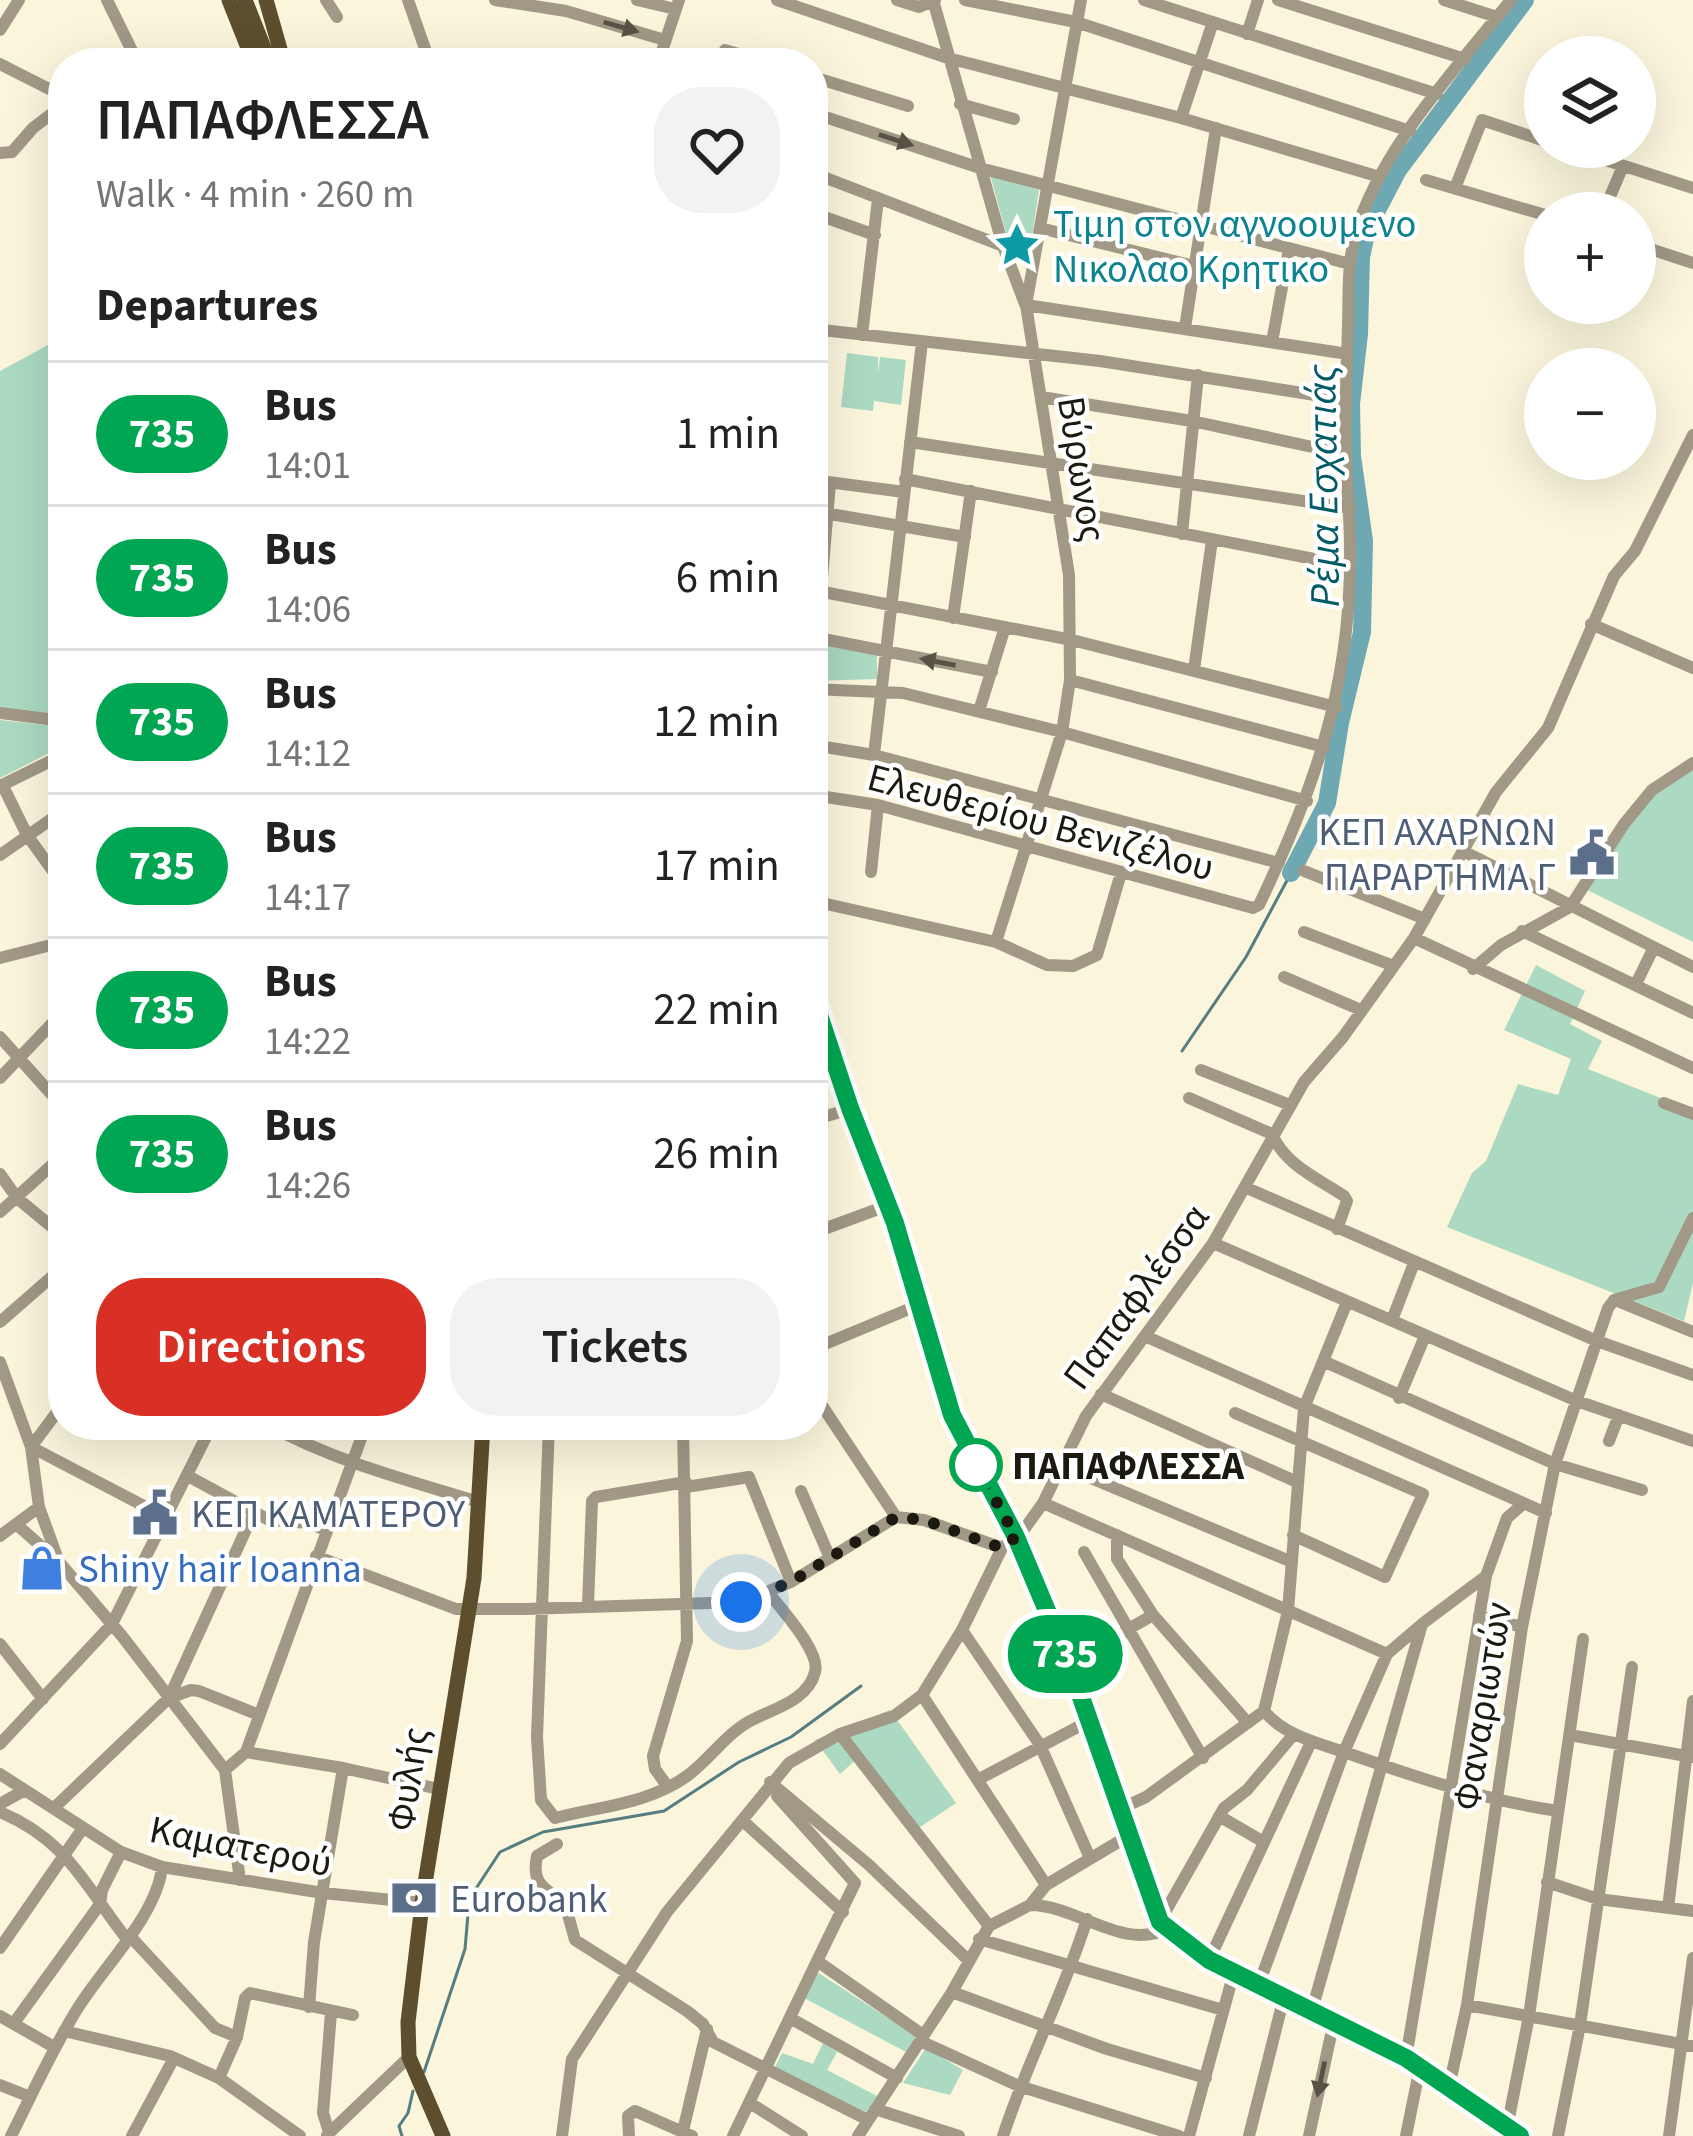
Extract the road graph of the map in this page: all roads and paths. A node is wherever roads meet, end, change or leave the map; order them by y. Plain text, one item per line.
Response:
1 (19, 0) edge
2 (107, 0) edge
3 (229, 0) edge
4 (245, 0) edge
5 (266, 0) edge
6 (326, 0) edge
7 (408, 0) edge
8 (495, 0) edge
9 (637, 0) edge
10 (777, 0) edge
11 (897, 0) edge
12 (934, 0) edge
13 (965, 0) edge
14 (1081, 0) edge
15 (1144, 0) edge
16 (1258, 0) edge
17 (1278, 0) edge
18 (1444, 0) edge
19 (1511, 0) edge
20 (677, 4) edge
21 (568, 6) edge
22 (337, 17) dead end
23 (1497, 17) junction
24 (1076, 22) junction
25 (1213, 22) junction
26 (0, 30) edge
27 (1247, 34) junction
28 (665, 40) junction
29 (131, 48) edge
30 (248, 48) edge
31 (264, 48) edge
32 (280, 48) edge
33 (425, 48) edge
34 (664, 48) edge
35 (948, 58) junction
36 (1465, 59) junction
37 (0, 64) edge
38 (1199, 64) junction
39 (828, 82) edge
40 (1064, 87) junction
41 (48, 92) edge
42 (1437, 94) junction
43 (960, 104) junction
44 (908, 106) dead end
45 (48, 114) edge
46 (828, 118) edge
47 (1180, 118) junction
48 (1014, 119) dead end
49 (1216, 128) junction
50 (1410, 131) junction
51 (1524, 134) edge
52 (0, 153) edge
53 (980, 168) junction
54 (1629, 168) edge
55 (1380, 177) junction
56 (828, 179) edge
57 (1426, 180) dead end
58 (1048, 186) junction
59 (1455, 188) junction
60 (1693, 188) edge
61 (878, 199) junction
62 (1524, 209) edge
63 (828, 218) edge
64 (1199, 226) junction
65 (1040, 228) junction
66 (875, 235) junction
67 (1003, 246) junction
68 (1289, 249) junction
69 (1656, 251) edge
70 (1693, 263) edge
71 (1350, 264) junction
72 (1194, 266) junction
73 (1026, 305) junction
74 (1185, 328) junction
75 (828, 331) edge
76 (862, 335) junction
77 (922, 342) junction
78 (1272, 342) junction
79 (1035, 354) junction
80 (1348, 354) junction
81 (1198, 375) junction
82 (1041, 398) junction
83 (1347, 400) junction
84 (1192, 421) junction
85 (1693, 435) edge
86 (910, 442) junction
87 (1346, 454) junction
88 (1050, 466) junction
89 (830, 483) joint
90 (1185, 484) junction
91 (904, 486) junction
92 (828, 489) edge
93 (971, 491) junction
94 (1350, 508) junction
95 (1056, 509) junction
96 (828, 514) edge
97 (901, 526) junction
98 (1182, 535) junction
99 (965, 537) junction
100 (1212, 540) junction
101 (1350, 566) junction
102 (828, 592) edge
103 (889, 606) junction
104 (952, 618) junction
105 (1591, 624) junction
106 (1005, 627) junction
107 (828, 640) edge
108 (1072, 640) junction
109 (884, 652) junction
110 (1693, 668) edge
111 (1194, 670) junction
112 (992, 672) junction
113 (1070, 680) junction
114 (828, 689) edge
115 (881, 689) junction
116 (1336, 706) junction
117 (979, 711) junction
118 (0, 712) edge
119 (48, 719) edge
120 (1062, 732) junction
121 (1324, 747) junction
122 (828, 748) edge
123 (874, 755) junction
124 (48, 762) edge
125 (1693, 763) edge
126 (1, 786) edge
127 (828, 797) edge
128 (1042, 799) junction
129 (1307, 801) junction
130 (878, 805) junction
131 (48, 821) edge
132 (26, 835) junction
133 (1027, 847) junction
134 (1463, 851) junction
135 (0, 855) edge
136 (1279, 863) junction
137 (48, 865) edge
138 (1304, 871) dead end
139 (871, 872) dead end
140 (1121, 873) junction
141 (828, 904) edge
142 (1570, 907) junction
143 (1425, 919) junction
144 (1522, 931) junction
145 (1304, 932) dead end
146 (1414, 938) junction
147 (997, 942) junction
148 (48, 946) edge
149 (1653, 949) junction
150 (0, 958) edge
151 (1394, 965) junction
152 (1693, 968) edge
153 (1473, 969) junction
154 (1284, 977) dead end
155 (1636, 984) junction
156 (1361, 1010) junction
157 (1693, 1013) edge
158 (48, 1028) edge
159 (0, 1037) edge
160 (828, 1042) edge
161 (18, 1060) junction
162 (836, 1066) junction
163 (828, 1068) edge
164 (1693, 1068) edge
165 (1201, 1070) dead end
166 (0, 1078) edge
167 (48, 1091) edge
168 (1189, 1098) dead end
169 (1664, 1103) dead end
170 (1290, 1105) junction
171 (850, 1108) junction
172 (1693, 1114) edge
173 (828, 1115) edge
174 (1272, 1134) junction
175 (48, 1169) edge
176 (0, 1174) edge
177 (1247, 1188) junction
178 (16, 1198) junction
179 (889, 1205) junction
180 (0, 1212) edge
181 (1693, 1218) edge
182 (48, 1224) edge
183 (828, 1227) edge
184 (1337, 1229) junction
185 (1213, 1243) junction
186 (1414, 1263) junction
187 (48, 1280) edge
188 (1614, 1300) junction
189 (1347, 1302) junction
190 (921, 1304) junction
191 (1392, 1320) junction
192 (0, 1322) edge
193 (1693, 1332) edge
194 (1425, 1336) junction
195 (1148, 1337) junction
196 (1597, 1341) junction
197 (828, 1343) edge
198 (1323, 1361) junction
199 (0, 1362) edge
200 (1693, 1375) edge
201 (5, 1386) edge
202 (1101, 1394) junction
203 (1399, 1398) junction
204 (1577, 1401) junction
205 (1304, 1408) junction
206 (1235, 1413) dead end
207 (828, 1415) edge
208 (1619, 1415) junction
209 (48, 1424) edge
210 (205, 1440) edge
211 (296, 1440) edge
212 (360, 1440) edge
213 (483, 1440) edge
214 (548, 1440) edge
215 (684, 1440) edge
216 (1299, 1440) junction
217 (1693, 1441) edge
218 (1610, 1442) dead end
219 (31, 1447) junction
220 (352, 1462) junction
221 (1555, 1464) junction
222 (1062, 1466) junction
223 (188, 1476) junction
224 (1297, 1482) junction
225 (686, 1485) junction
226 (1642, 1490) dead end
227 (801, 1491) dead end
228 (479, 1502) junction
229 (1043, 1503) junction
230 (1523, 1504) junction
231 (39, 1507) junction
232 (254, 1512) junction
233 (1546, 1513) junction
234 (896, 1517) junction
235 (167, 1518) junction
236 (16, 1524) junction
237 (326, 1530) junction
238 (1294, 1534) junction
239 (0, 1535) edge
240 (1118, 1535) junction
241 (1016, 1537) junction
242 (1002, 1548) junction
243 (1084, 1552) dead end
244 (316, 1556) junction
245 (830, 1558) junction
246 (59, 1562) junction
247 (1292, 1562) junction
248 (1486, 1576) junction
249 (791, 1582) junction
250 (769, 1593) junction
251 (687, 1604) junction
252 (588, 1605) junction
253 (540, 1608) junction
254 (466, 1609) junction
255 (1288, 1611) junction
256 (1153, 1615) junction
257 (1479, 1616) junction
258 (112, 1624) junction
259 (1422, 1624) junction
260 (1522, 1627) junction
261 (962, 1630) junction
262 (1130, 1630) junction
263 (1583, 1639) dead end
264 (0, 1644) edge
265 (1388, 1654) junction
266 (1069, 1663) junction
267 (1632, 1667) dead end
268 (922, 1695) junction
269 (169, 1698) junction
270 (43, 1699) junction
271 (1693, 1701) edge
272 (1264, 1711) junction
273 (260, 1715) junction
274 (1091, 1720) junction
275 (1248, 1723) junction
276 (840, 1734) junction
277 (1294, 1734) junction
278 (1570, 1735) junction
279 (1311, 1742) junction
280 (0, 1744) edge
281 (1040, 1744) junction
282 (1618, 1745) junction
283 (246, 1752) junction
284 (1344, 1752) junction
285 (1689, 1756) edge
286 (1203, 1758) junction
287 (1381, 1766) junction
288 (343, 1768) junction
289 (225, 1770) junction
290 (0, 1774) edge
291 (979, 1779) junction
292 (769, 1784) junction
293 (668, 1787) junction
294 (25, 1790) junction
295 (439, 1790) junction
296 (1450, 1790) junction
297 (1497, 1802) junction
298 (0, 1808) edge
299 (55, 1808) junction
300 (1122, 1808) junction
301 (1558, 1811) junction
302 (1220, 1816) junction
303 (742, 1820) junction
304 (83, 1828) junction
305 (1130, 1834) junction
306 (841, 1840) junction
307 (1262, 1841) junction
308 (557, 1844) dead end
309 (121, 1852) junction
310 (66, 1854) junction
311 (1090, 1858) junction
312 (162, 1867) junction
313 (240, 1880) junction
314 (1547, 1882) junction
315 (855, 1883) junction
316 (1046, 1885) junction
317 (322, 1893) junction
318 (1598, 1899) junction
319 (422, 1903) junction
320 (100, 1904) junction
321 (1030, 1906) junction
322 (1668, 1909) junction
323 (1693, 1911) edge
324 (843, 1912) junction
325 (1087, 1919) junction
326 (1163, 1925) junction
327 (988, 1927) junction
328 (128, 1937) junction
329 (979, 1939) junction
330 (0, 1948) edge
331 (1693, 1958) edge
332 (967, 1959) junction
333 (817, 1960) junction
334 (1209, 1960) junction
335 (1072, 1967) junction
336 (1234, 1972) junction
337 (626, 1973) junction
338 (1259, 1984) junction
339 (952, 1992) junction
340 (1284, 1997) junction
341 (1467, 2005) junction
342 (310, 2007) junction
343 (1223, 2010) junction
344 (1312, 2010) junction
345 (331, 2013) junction
346 (353, 2015) dead end
347 (1529, 2015) junction
348 (790, 2018) junction
349 (7, 2019) edge
350 (1334, 2021) junction
351 (1580, 2024) junction
352 (1046, 2027) junction
353 (706, 2029) junction
354 (64, 2031) junction
355 (237, 2037) junction
356 (921, 2038) junction
357 (1687, 2045) edge
358 (55, 2047) junction
359 (409, 2057) junction
360 (174, 2058) junction
361 (1406, 2058) junction
362 (1420, 2067) junction
363 (765, 2070) junction
364 (219, 2078) junction
365 (897, 2078) junction
366 (1206, 2078) junction
367 (0, 2085) edge
368 (1019, 2086) junction
369 (1449, 2087) junction
370 (28, 2096) junction
371 (750, 2103) junction
372 (872, 2114) junction
373 (735, 2132) edge
374 (1513, 2132) edge
375 (328, 2134) edge
376 (688, 2134) edge
377 (11, 2136) edge
378 (132, 2136) edge
379 (300, 2136) edge
380 (443, 2136) edge
381 (562, 2136) edge
382 (629, 2136) edge
383 (750, 2136) edge
384 (802, 2136) edge
385 (858, 2136) edge
386 (959, 2136) edge
387 (1003, 2136) edge
388 (1179, 2136) edge
389 (1189, 2136) edge
390 (1249, 2136) edge
391 (1309, 2136) edge
392 (1406, 2136) edge
393 (1558, 2136) edge
394 (1669, 2136) edge

1 - 26 street
2 - 29 street
3 - 30 main road
4 - 31 main road
5 - 32 main road
6 - 22 street
7 - 33 street
8 - 21 street
9 - 20 street
10 - 35 street
11 - 12 street
12 - 35 street
13 - 24 street
14 - 24 street, Βύρωνος
15 - 25 street
16 - 27 street
17 - 36 street
18 - 23 street
19 - 23 street
20 - 28 street
21 -> 28 street
23 - 36 street
24 - 38 street
24 - 40 street, Βύρωνος
25 - 27 street
25 - 38 street
27 - 42 street
28 - 34 street
35 - 40 street
35 - 43 street
36 - 42 street
37 - 41 street
38 - 47 street
38 - 50 street
39 - 44 street
40 - 47 street
40 - 58 street, Βύρωνος
42 - 50 street
43 - 48 street
43 - 53 street
45 - 52 street
46 -> 53 street
47 - 49 street
49 - 55 street
49 - 64 street
50 - 55 street
51 - 59 street
53 - 58 street
53 - 67 street
54 - 60 street
55 - 71 street
56 - 61 street
57 - 59 street
58 - 64 street
58 - 65 street, Βύρωνος
59 - 62 street
61 - 66 street
61 - 67 street
63 - 66 street
64 - 68 street
64 - 72 street
65 - 72 street
65 - 73 street, Βύρωνος
66 - 76 street
67 - 73 street
68 - 71 street
68 - 78 street
69 - 70 street
71 - 80 street
72 - 74 street
73 - 74 street
73 - 79 street, Βύρωνος
74 - 78 street
75 - 76 street
76 - 77 street
77 - 79 street
77 - 86 street
78 - 80 street
79 - 81 street
79 - 82 street, Βύρωνος
80 - 83 street
81 - 83 street
81 - 84 street
82 - 84 street
82 - 88 street, Βύρωνος
83 - 87 street
84 - 87 street
84 - 90 street
85 - 105 street, Παπαφλέσσα
86 - 88 street
86 - 91 street
87 - 94 street
88 - 90 street
88 - 95 street, Βύρωνος
89 - 91 street
89 - 92 street
90 - 94 street
90 - 98 street
91 - 93 street
91 - 97 street
93 - 95 street
93 - 99 street
94 - 101 street
95 - 98 street
95 - 108 street, Βύρωνος
96 - 97 street
97 - 99 street
97 - 103 street
98 - 100 street
99 - 104 street
100 - 101 street
100 - 111 street
101 - 116 street
102 - 103 street
103 - 104 street
103 - 109 street
104 - 106 street
105 - 110 street
105 - 134 street, Παπαφλέσσα
106 - 108 street
106 - 112 street
107 - 109 street
108 - 111 street
108 - 113 street, Βύρωνος
112 -> 109 street
109 - 115 street
111 - 116 street
112 - 117 street
113 - 120 street, Βύρωνος
113 - 121 street
114 - 115 street
115 - 117 street
115 - 123 street
116 - 121 street
117 - 120 street
118 - 119 street
120 - 128 street, Βύρωνος
120 - 129 street
121 - 129 street
122 - 123 street
123 - 128 street
124 - 126 street
125 - 142 street
126 - 132 street
127 - 130 street, Ελευθερίου Βενιζέλου
128 - 133 street, Βύρωνος
128 - 136 street
129 - 136 street
130 - 133 street, Ελευθερίου Βενιζέλου
130 - 139 street
131 - 132 street
132 - 135 street
132 - 137 street
133 - 140 street, Ελευθερίου Βενιζέλου
133 - 147 street, Βύρωνος
134 - 142 street
134 - 143 street, Παπαφλέσσα
136 - 140 street, Ελευθερίου Βενιζέλου
138 - 143 street
140 - 147 street
141 - 147 street
142 - 144 street
142 - 149 street
143 - 146 street, Παπαφλέσσα
144 - 153 street
144 - 155 street
145 - 151 street
146 - 151 street, Παπαφλέσσα
146 - 153 street
148 - 150 street
149 - 152 street
149 - 155 street
151 - 156 street, Παπαφλέσσα
153 - 164 street
154 - 156 street
155 - 157 street
156 - 170 street, Παπαφλέσσα
158 - 161 street
159 - 161 street
160 - 162 street
161 - 166 street
161 - 167 street
162 - 163 street
162 - 171 street
165 - 170 street
168 - 174 street
169 - 172 street
170 - 174 street, Παπαφλέσσα
171 - 173 street
171 - 179 street
174 - 177 street, Παπαφλέσσα
174 - 184 street
175 - 178 street
176 - 178 street
177 - 184 street
177 - 185 street, Παπαφλέσσα
178 - 180 street
178 - 182 street
179 - 183 street
179 - 190 street
181 - 188 street
184 - 186 street
185 - 189 street
185 - 195 street, Παπαφλέσσα
186 - 191 street
186 - 196 street
187 - 192 street
188 - 193 street
188 - 196 street, Φαναριωτών
189 - 191 street
189 - 198 street
190 - 197 street
190 - 241 street
191 - 194 street
194 - 203 street
194 - 204 street
195 - 202 street, Παπαφλέσσα
195 - 205 street
196 - 200 street
196 - 204 street, Φαναριωτών
198 - 203 street
198 - 205 street
199 - 201 street
201 - 219 street
202 - 222 street, Παπαφλέσσα
202 - 224 street
203 - 221 street
204 - 208 street
204 - 221 street, Φαναριωτών
205 - 216 street
205 - 230 street
206 - 216 street
207 - 234 street
208 - 217 street
208 - 218 street
209 - 219 street
210 - 223 street
211 - 220 street
212 - 220 street
213 - 228 main road, Φυλής
214 - 253 street
215 - 225 street
216 - 224 street
216 - 238 street
219 - 231 street
219 - 235 street
220 - 228 street
220 - 237 street
221 - 226 street
221 - 233 street, Φαναριωτών
222 - 229 street, Παπαφλέσσα
222 - 247 street
223 - 232 street
223 - 235 street
224 - 238 street
225 - 249 street
225 - 251 street
225 - 252 street
227 - 245 street
228 - 254 main road, Φυλής
229 - 240 street
229 - 241 street, Παπαφλέσσα
230 - 233 street
230 - 248 street
231 - 236 street
231 - 246 street
232 - 237 street
232 - 269 street
233 - 260 street, Φαναριωτών
234 - 242 street
234 - 245 street
235 - 258 street
236 - 239 street
236 - 246 street
237 - 244 street
238 - 247 street
240 - 255 street
240 - 256 street
241 - 242 street, Παπαφλέσσα
241 - 266 street
242 - 261 street, Παπαφλέσσα
243 - 262 street
244 - 254 street
244 - 273 street
245 - 249 street
246 - 258 street
247 - 255 street
248 - 257 street
248 - 259 street
249 - 250 street
250 - 251 street
250 - 293 street
251 - 252 street
251 - 293 street
252 - 253 street
253 - 254 street
253 - 293 street
254 - 295 main road, Φυλής
255 - 265 street
255 - 272 street
256 - 262 street
256 - 275 street
257 - 260 street
257 - 296 street
258 - 269 street
258 - 270 street
259 - 265 street
259 - 287 street
260 - 297 street, Φαναριωτών
261 - 268 street, Παπαφλέσσα
261 - 281 street
262 - 266 street
262 - 286 street
263 - 278 street
264 - 270 street
265 - 284 street
266 - 274 street
267 - 282 street
268 - 276 street, Παπαφλέσσα
268 - 291 street
269 - 273 street
269 - 289 street
269 - 299 street
270 - 280 street
271 - 285 street
272 - 275 street
272 - 277 street
273 - 283 street
274 - 281 street
274 - 300 street
275 - 286 street
276 - 292 street, Παπαφλέσσα
276 - 327 street
277 - 279 street
277 - 302 street
278 - 282 street
278 - 301 street
279 - 284 street
279 - 307 street
281 - 291 street
281 - 311 street
282 - 285 street
282 - 318 street
283 - 288 street
283 - 289 street
284 - 287 street
284 - 338 street
285 - 322 street
286 - 300 street
287 - 296 street
287 - 344 street
288 - 295 street
288 - 317 street
289 - 313 street
290 - 294 street, Καματερού
291 - 316 street
292 - 303 street, Παπαφλέσσα
292 - 306 street
292 - 315 street
294 - 298 street
294 - 299 street, Καματερού
295 - 319 main road, Φυλής
296 - 297 street
296 - 361 street
297 - 301 street
297 - 341 street, Φαναριωτών
298 - 310 street
299 - 304 street, Καματερού
300 - 305 street
301 - 314 street
302 - 307 street
302 - 326 street
303 - 324 street
303 - 337 street, Παπαφλέσσα
304 - 309 street, Καματερού
304 - 310 street
305 - 311 street
305 - 326 street
306 - 315 street
306 - 332 street
307 - 334 street
308 - 337 street
309 - 312 street, Καματερού
309 - 320 street
310 - 320 street
310 - 330 street
311 - 316 street
312 - 313 street, Καματερού
312 - 328 street
313 - 317 street, Καματερού
314 - 318 street
314 - 347 street
315 - 324 street
316 - 321 street
317 - 319 street, Καματερού
317 - 342 street
318 - 322 street
318 - 351 street
319 - 359 main road, Φυλής
320 - 328 street
320 - 349 street
321 - 325 street
321 - 327 street
322 - 323 street
324 - 333 street
325 - 326 street
325 - 335 street
326 - 334 street
327 - 329 street
328 - 354 street
328 - 355 street
329 - 332 street
329 - 335 street
331 - 357 street
332 - 339 street
333 - 348 street
333 - 356 street
334 - 336 street
335 - 343 street
335 - 352 street
336 - 338 street
336 - 343 street
337 - 353 street
337 - 381 street, Παπαφλέσσα
338 - 340 street
339 - 352 street
339 - 356 street
340 - 344 street
340 - 390 street
341 - 347 street
341 - 369 street, Φαναριωτών
342 - 345 street
342 - 355 street
343 - 366 street
344 - 350 street
345 - 346 street
345 - 375 street
347 - 351 street
347 - 374 street
348 - 363 street
348 - 365 street
349 - 358 street
350 - 361 street
350 -> 391 street
351 - 357 street
351 - 393 street
352 - 366 street
352 - 368 street
353 - 363 street
353 - 376 street
354 - 358 street
354 - 360 street
355 - 364 street
356 - 365 street
356 - 368 street
357 - 394 street
358 - 370 street
359 - 375 street
359 - 380 main road, Φυλής
360 - 364 street
360 - 378 street
361 - 362 street
362 - 369 street
362 - 392 street
363 - 371 street
363 - 372 street
364 - 379 street
365 - 372 street
366 - 389 street
367 - 370 street
368 - 387 street
368 - 388 street
369 - 374 street
370 - 377 street
371 - 373 street
371 - 384 street
372 - 385 street
372 - 386 street
373 - 383 street
376 - 382 street

